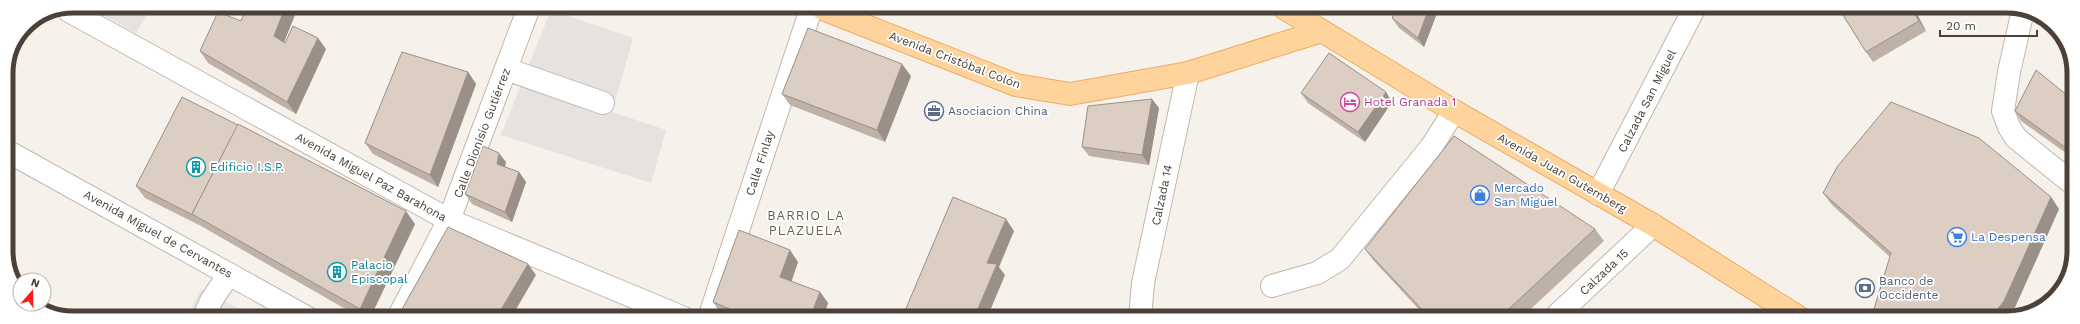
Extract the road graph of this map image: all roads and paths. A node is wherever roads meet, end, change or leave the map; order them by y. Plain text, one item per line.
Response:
1 (73, 13) edge
2 (527, 13) edge
3 (810, 13) edge
4 (833, 13) edge
5 (1292, 13) edge
6 (1692, 13) edge
7 (2022, 15) edge
8 (1322, 31) junction
9 (506, 69) junction
10 (1188, 73) junction
11 (603, 103) dead end
12 (1454, 111) junction
13 (13, 154) edge
14 (2067, 179) edge
15 (1598, 194) junction
16 (449, 220) junction
17 (1653, 225) junction
18 (229, 274) junction
19 (1272, 286) dead end
20 (207, 311) edge
21 (295, 311) edge
22 (402, 311) edge
23 (667, 311) edge
24 (711, 311) edge
25 (1145, 311) edge
26 (1561, 311) edge
27 (1789, 311) edge

1 - 16 street, Avenida Miguel Paz Barahona
2 - 9 street, Calle Dionisio Gutiérrez
3 - 24 street, Calle Finlay
4 - 10 main road, Avenida Cristóbal Colón
5 - 8 main road, Avenida Juan Gutemberg
6 - 15 street, Calzada San Miguel
7 - 14 street
8 - 10 main road, Avenida Cristóbal Colón
8 - 12 main road, Avenida Juan Gutemberg
9 - 11 street
9 - 16 street, Calle Dionisio Gutiérrez
10 - 25 street, Calzada 14
12 - 15 main road, Avenida Juan Gutemberg
12 - 19 street
13 - 18 street, Avenida Miguel de Cervantes
15 - 17 main road, Avenida Juan Gutemberg
16 - 22 street, Calle Dionisio Gutiérrez
16 - 23 street, Avenida Miguel Paz Barahona
17 - 26 street, Calzada 15
17 - 27 main road, Avenida Juan Gutemberg
18 - 20 street
18 - 21 street, Avenida Miguel de Cervantes

